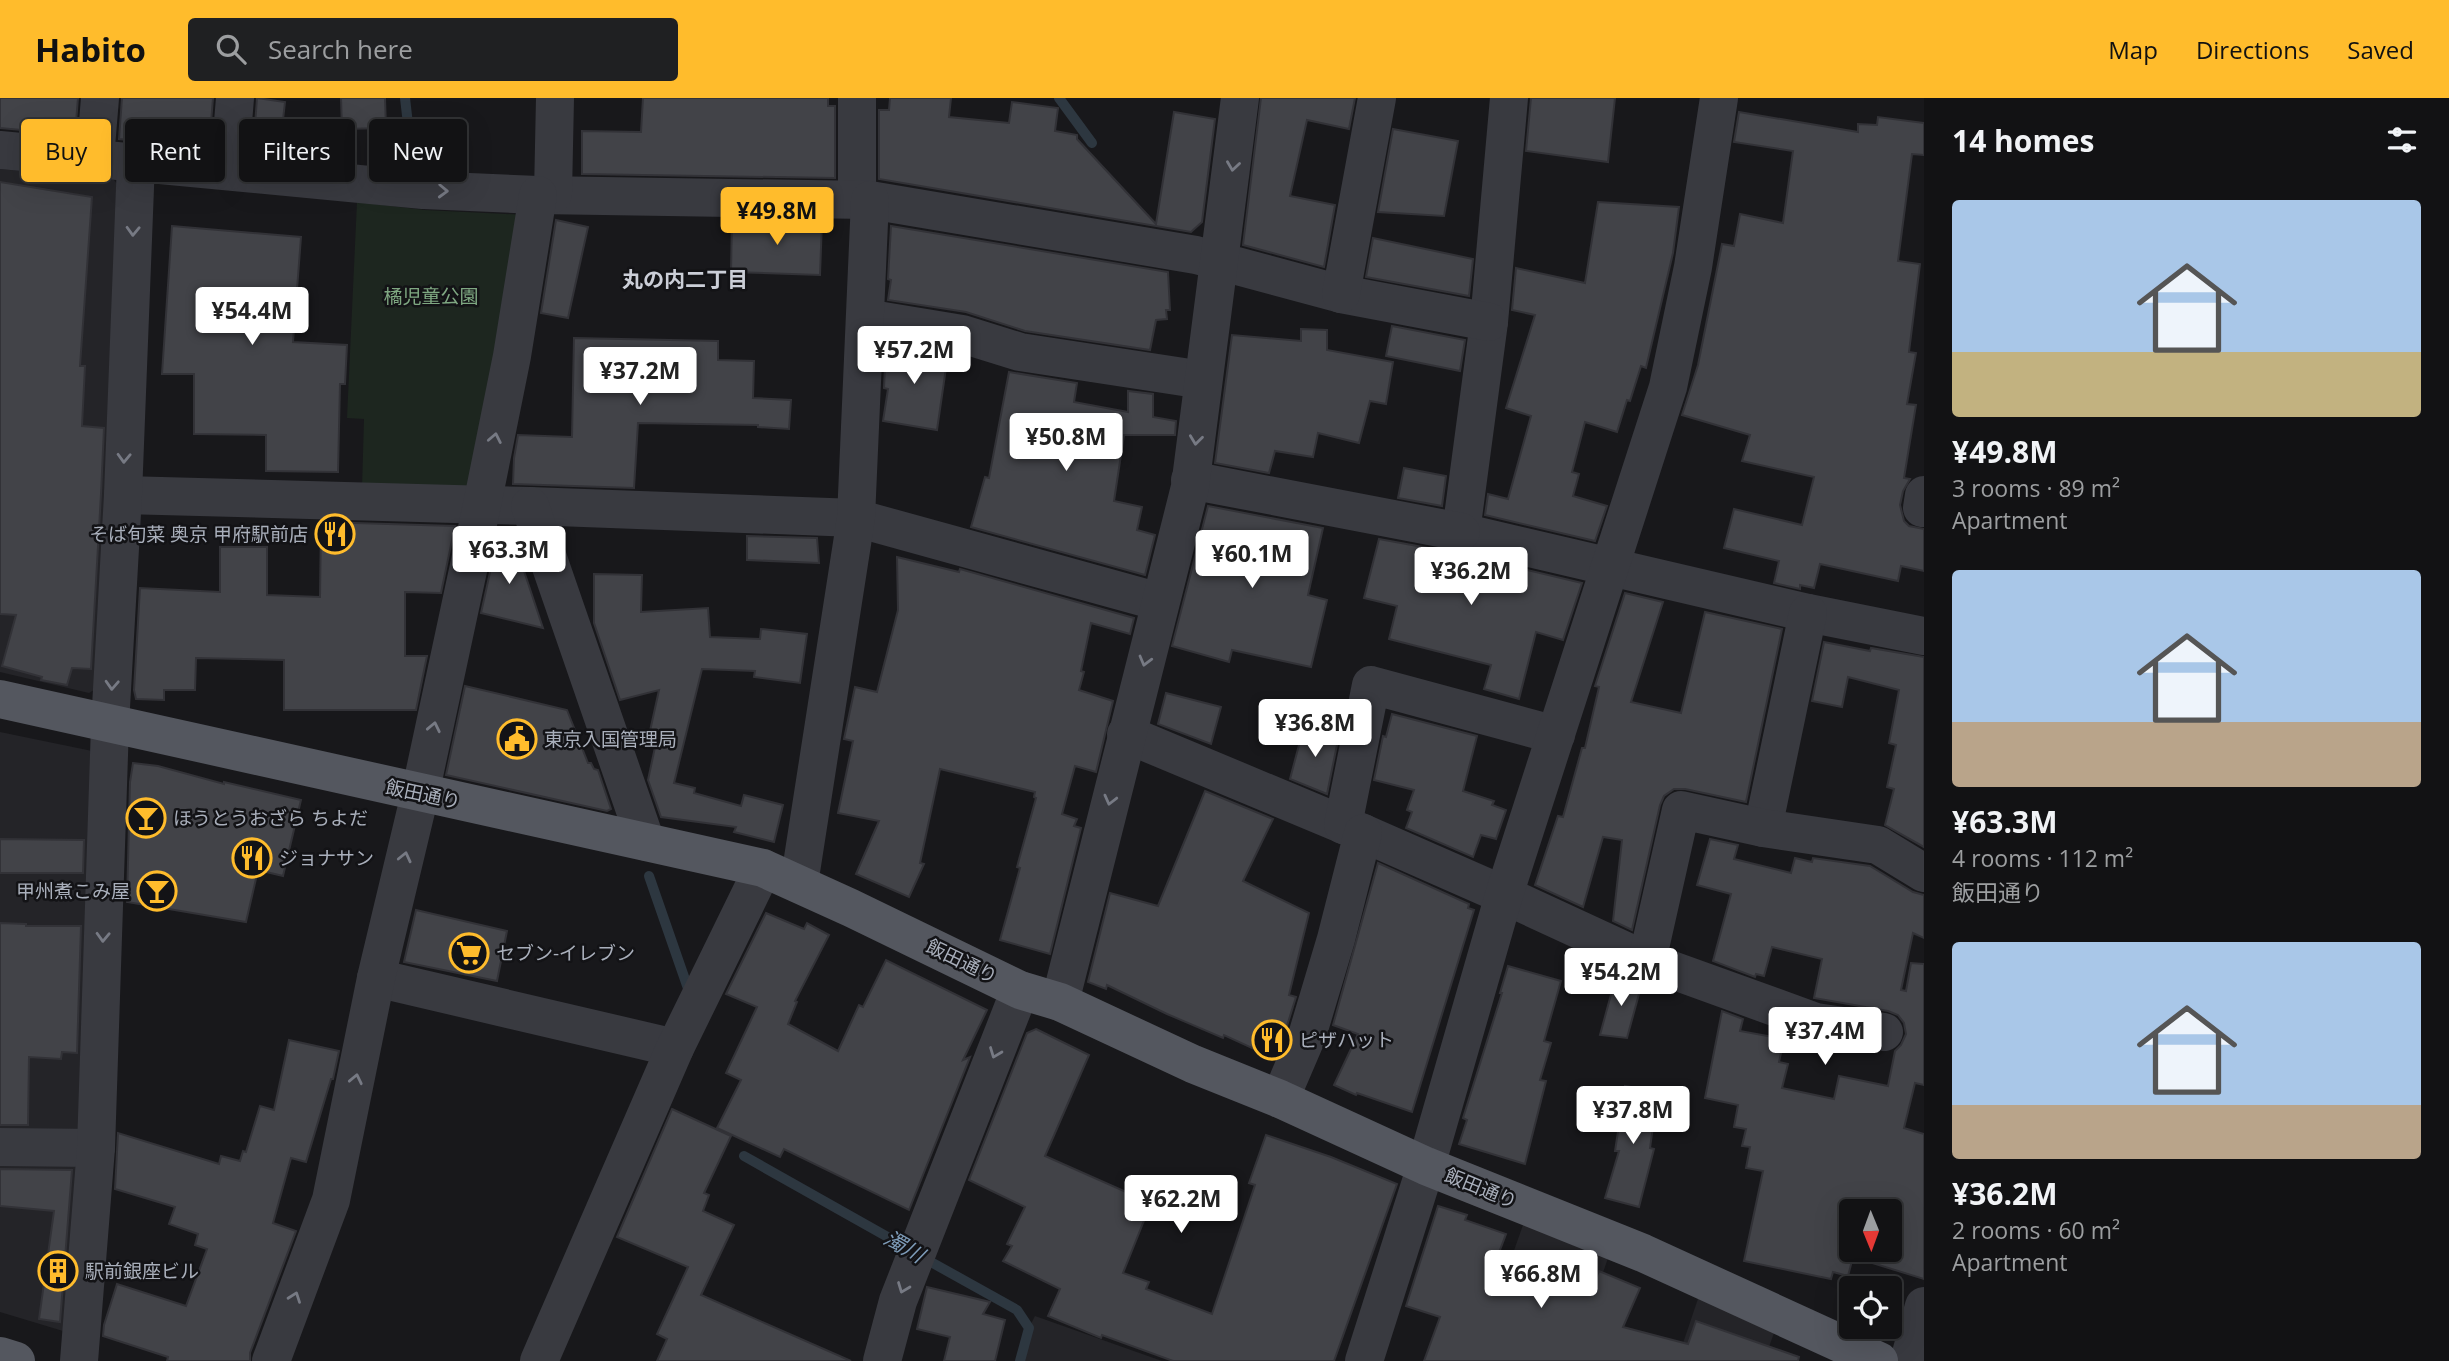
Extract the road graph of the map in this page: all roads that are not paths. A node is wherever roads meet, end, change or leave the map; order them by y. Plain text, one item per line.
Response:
1 (100, 98) edge
2 (235, 98) edge
3 (555, 98) edge
4 (857, 98) edge
5 (1377, 98) edge
6 (1509, 98) edge
7 (1719, 98) edge
8 (1236, 99) edge
9 (98, 119) edge
10 (0, 150) edge
11 (21, 152) edge
12 (225, 171) edge
13 (229, 171) junction
14 (135, 182) edge
15 (545, 195) junction
16 (864, 200) junction
17 (1220, 262) junction
18 (1341, 294) junction
19 (865, 318) junction
20 (1489, 322) junction
21 (1203, 380) junction
22 (1190, 480) junction
23 (123, 495) junction
24 (482, 505) junction
25 (530, 506) junction
26 (856, 518) junction
27 (1461, 532) junction
28 (1609, 567) junction
29 (1160, 602) junction
30 (1808, 613) junction
31 (1924, 636) edge
32 (0, 699) edge
33 (110, 725) junction
34 (1126, 734) junction
35 (1556, 735) junction
36 (420, 794) junction
37 (1763, 828) junction
38 (1353, 829) junction
39 (646, 842) junction
40 (762, 868) junction
41 (1924, 873) edge
42 (799, 884) junction
43 (1504, 895) junction
44 (1647, 961) junction
45 (376, 978) junction
46 (1020, 990) junction
47 (1060, 1002) junction
48 (1884, 1032) dead end
49 (675, 1048) junction
50 (1280, 1100) junction
51 (0, 1147) edge
52 (96, 1148) junction
53 (1426, 1166) junction
54 (1924, 1306) edge
55 (0, 1356) edge
56 (16, 1361) edge
57 (79, 1361) edge
58 (271, 1361) edge
59 (539, 1361) edge
60 (882, 1361) edge
61 (1364, 1361) edge
62 (1878, 1361) edge
63 (1909, 1361) edge

1 - 9 street
2 - 13 street
3 - 15 street
4 - 16 street
5 - 18 street
6 - 20 street
7 - 28 street
8 -> 17 street
10 - 11 street
12 - 13 street
13 -> 15 street
14 -> 23 street
15 - 16 street
24 -> 15 street
16 - 17 street
16 - 19 street
17 - 18 street
17 - 21 street
18 - 20 street
19 - 21 street
19 - 26 street
20 - 27 street
21 -> 22 street
22 - 27 street
22 - 29 street
23 - 24 street
23 -> 33 street
24 - 25 street
36 -> 24 street
25 - 26 street
25 - 39 street
26 - 29 street
26 - 42 street
27 - 28 street
28 - 30 street
28 - 35 street
29 -> 34 street
30 - 31 street
30 - 37 street
32 - 33 main road, 飯田通り
33 - 36 main road, 飯田通り
33 -> 52 street
34 - 38 street
34 -> 47 street
35 - 38 street
35 - 43 street
36 - 39 main road, 飯田通り
45 -> 36 street
37 - 41 street
37 - 44 street
38 - 43 street
38 - 50 street
39 - 40 main road, 飯田通り
40 - 42 main road, 飯田通り
40 - 49 street
42 - 46 main road, 飯田通り
43 - 44 street
43 - 53 street
44 - 48 street
45 - 49 street
58 -> 45 street
46 - 47 main road, 飯田通り
46 -> 60 street
47 - 50 main road, 飯田通り
49 - 59 street
50 - 53 main road, 飯田通り
51 - 52 street
52 - 57 street
53 - 61 street
53 - 62 main road, 飯田通り
54 - 63 street
55 - 56 main road

